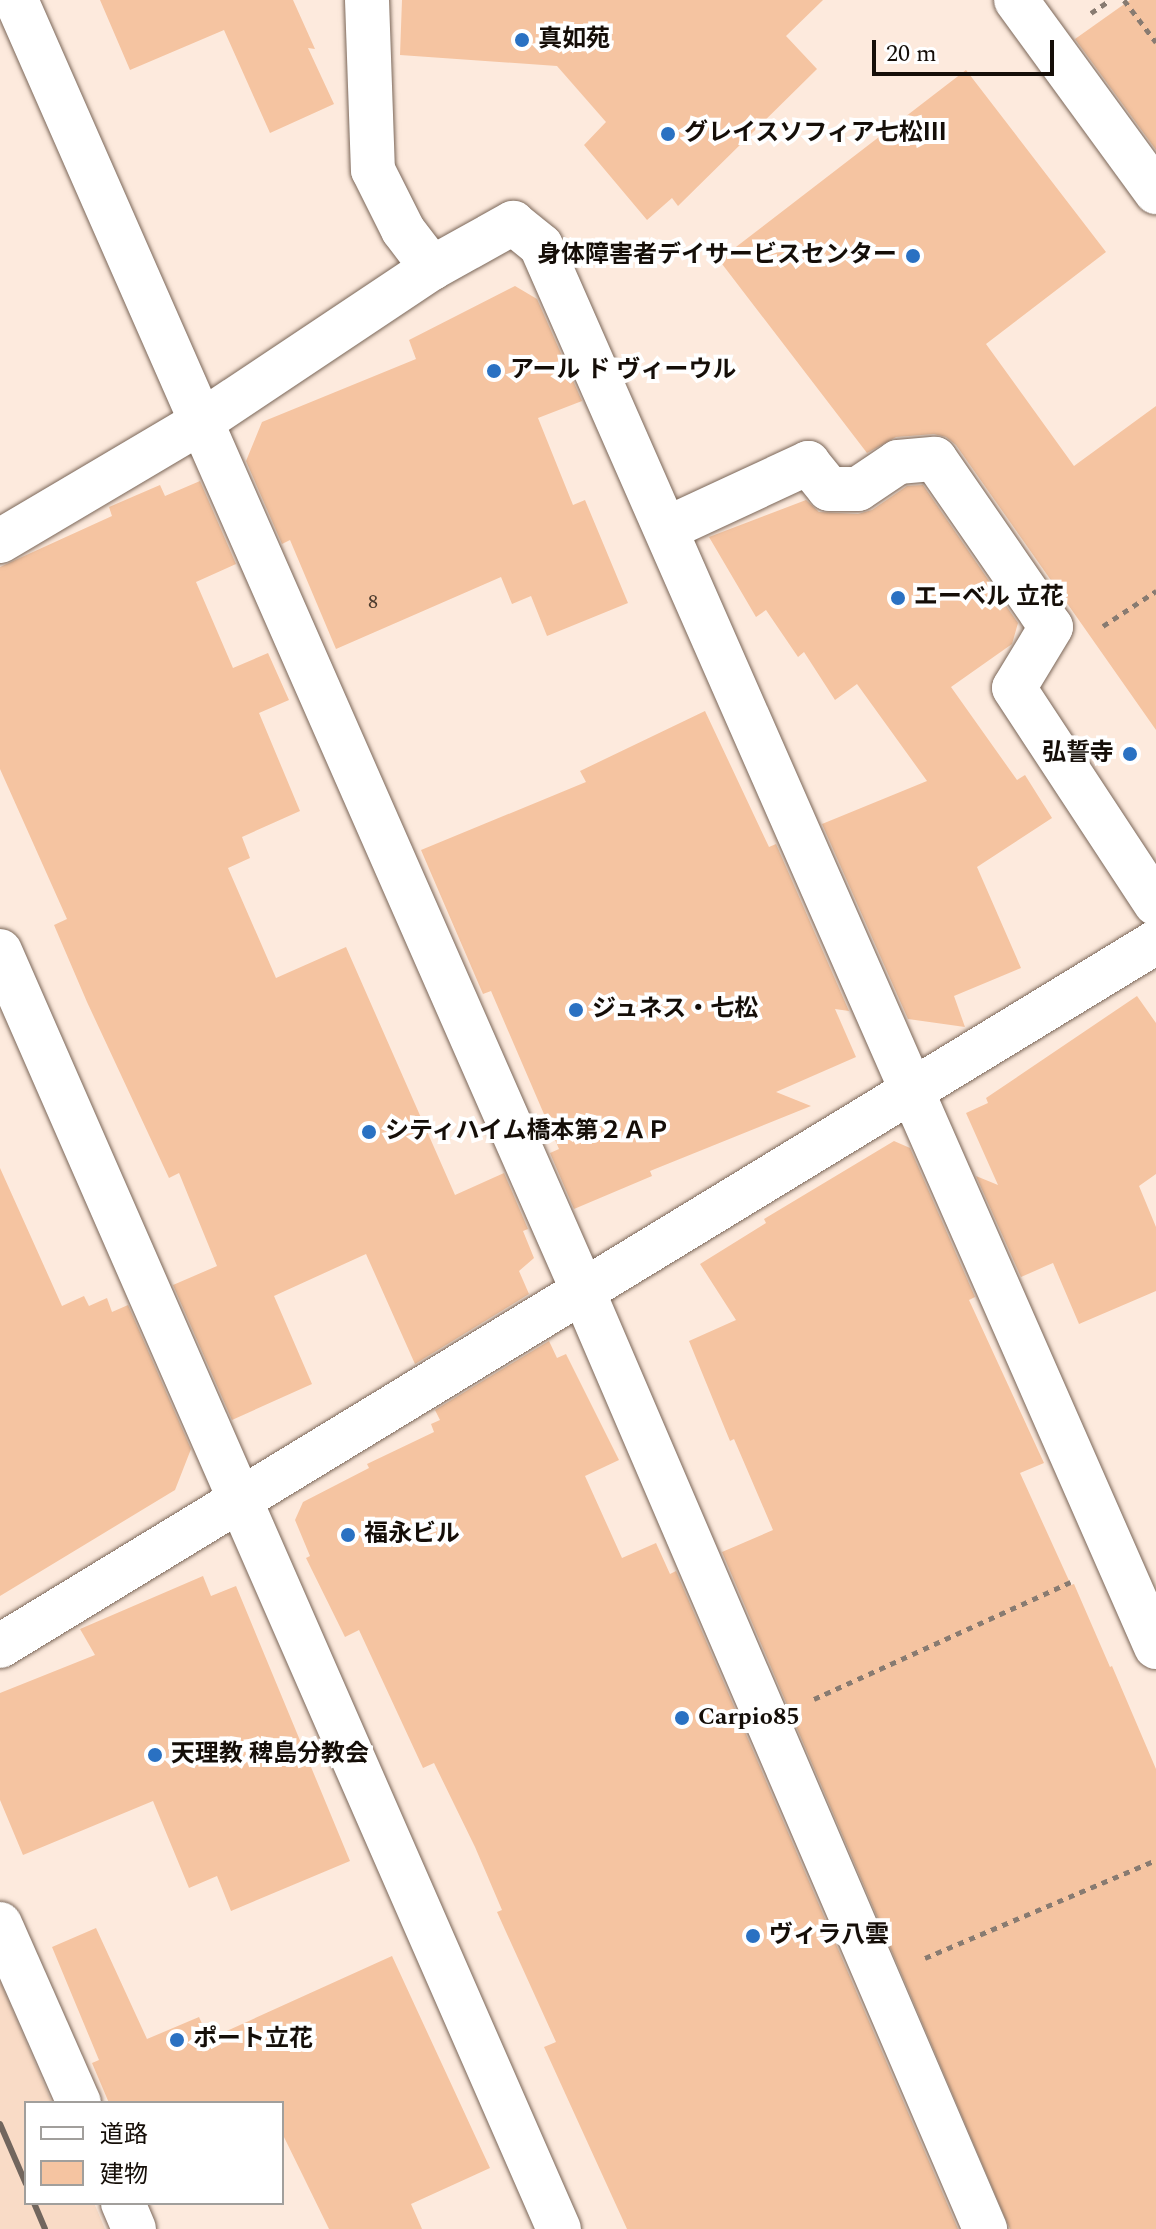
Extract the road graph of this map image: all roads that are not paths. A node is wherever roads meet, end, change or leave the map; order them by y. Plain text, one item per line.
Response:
1 (16, 0) edge
2 (367, 0) edge
3 (1016, 0) edge
4 (1156, 192) edge
5 (432, 268) junction
6 (201, 422) junction
7 (666, 529) junction
8 (0, 541) edge
9 (1156, 904) edge
10 (1156, 942) edge
11 (0, 951) edge
12 (913, 1093) junction
13 (582, 1289) junction
14 (241, 1498) junction
15 (0, 1646) edge
16 (1156, 1647) edge
17 (0, 1924) edge
18 (78, 2101) edge
19 (124, 2205) edge
20 (134, 2229) edge
21 (559, 2229) edge
22 (985, 2229) edge

1 - 6 street
2 - 5 street
3 - 4 street
5 - 6 street
5 - 7 street
6 - 8 street
6 - 13 street
7 - 9 street
7 - 12 street
10 - 12 street
11 - 14 street
12 - 13 street
12 - 16 street
13 - 14 street
13 - 22 street
14 - 15 street
14 - 21 street
17 - 18 street
19 - 20 street

